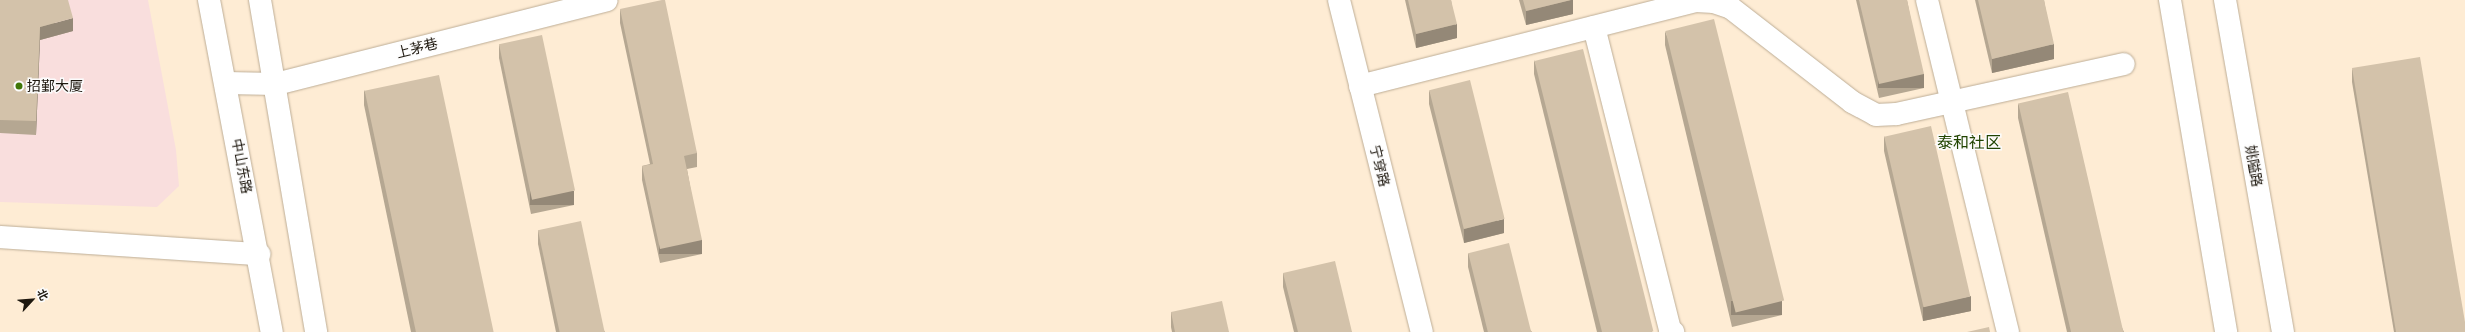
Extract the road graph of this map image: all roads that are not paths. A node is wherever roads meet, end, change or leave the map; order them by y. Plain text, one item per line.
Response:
1 (209, 0) edge
2 (260, 0) edge
3 (607, 0) edge
4 (1339, 0) edge
5 (1927, 0) edge
6 (2170, 0) edge
7 (2225, 0) edge
8 (582, 3) edge
9 (1594, 27) junction
10 (2124, 64) dead end
11 (226, 83) junction
12 (276, 84) junction
13 (1360, 86) junction
14 (1952, 102) junction
15 (0, 237) edge
16 (259, 254) junction
17 (272, 332) edge
18 (316, 332) edge
19 (1422, 332) edge
20 (1673, 332) edge
21 (2008, 332) edge
22 (2226, 332) edge
23 (2282, 332) edge

1 - 11 main road, 中山东路
2 - 12 main road
3 - 8 main road, 上茅巷
4 - 13 main road, 宁穿路
5 - 14 main road
6 - 22 main road
7 - 23 main road, 姚隘路
8 - 12 main road, 上茅巷
9 - 13 main road
9 - 14 main road
9 - 20 main road
10 - 14 main road
11 - 12 main road, 上茅巷
11 - 16 main road, 中山东路
12 - 18 main road
13 - 19 main road, 宁穿路
14 - 21 main road
15 - 16 main road
16 - 17 main road, 中山东路

